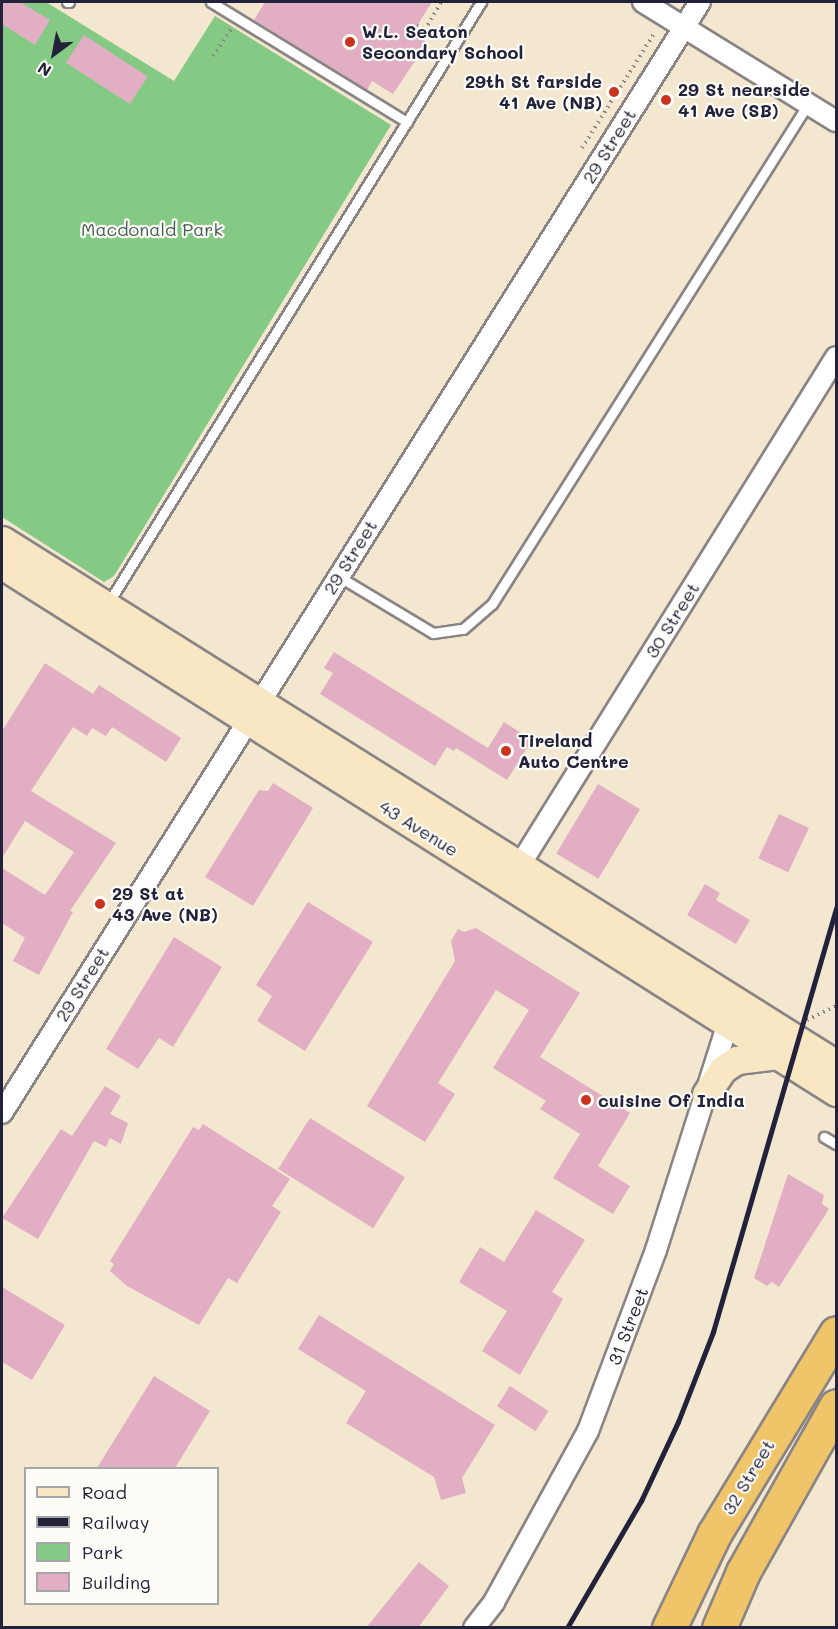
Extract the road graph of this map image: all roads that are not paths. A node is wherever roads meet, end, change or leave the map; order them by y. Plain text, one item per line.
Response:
1 (211, 2) edge
2 (481, 2) edge
3 (643, 2) edge
4 (700, 2) edge
5 (684, 27) junction
6 (808, 104) junction
7 (407, 122) junction
8 (837, 122) edge
9 (837, 357) edge
10 (2, 540) edge
11 (2, 565) edge
12 (338, 576) junction
13 (106, 607) junction
14 (252, 711) junction
15 (514, 874) junction
16 (731, 1013) junction
17 (778, 1055) junction
18 (837, 1064) edge
19 (837, 1092) edge
20 (706, 1094) junction
21 (2, 1113) edge
22 (824, 1137) dead end
23 (837, 1144) edge
24 (837, 1332) edge
25 (837, 1406) edge
26 (474, 1628) edge
27 (669, 1628) edge
28 (719, 1628) edge

1 - 7 lane
2 - 7 lane
3 - 5 street
4 - 5 street, 29 Street
5 - 6 street
5 - 12 street, 29 Street
6 - 8 street
6 - 12 lane
7 - 13 lane
9 - 15 street, 30 Street
10 - 13 street, 43 Avenue
11 - 14 street, 43 Avenue
12 - 14 street, 29 Street
13 - 14 street, 43 Avenue
14 - 15 street, 43 Avenue
14 - 21 street, 29 Street
15 - 16 street, 43 Avenue
16 - 17 street, 43 Avenue
16 - 18 street, 43 Avenue
16 - 20 street, 31 Street
17 - 19 street, 43 Avenue
17 - 20 street
20 - 26 street, 31 Street
22 - 23 lane
24 - 27 highway, 32 Street
25 - 28 highway

